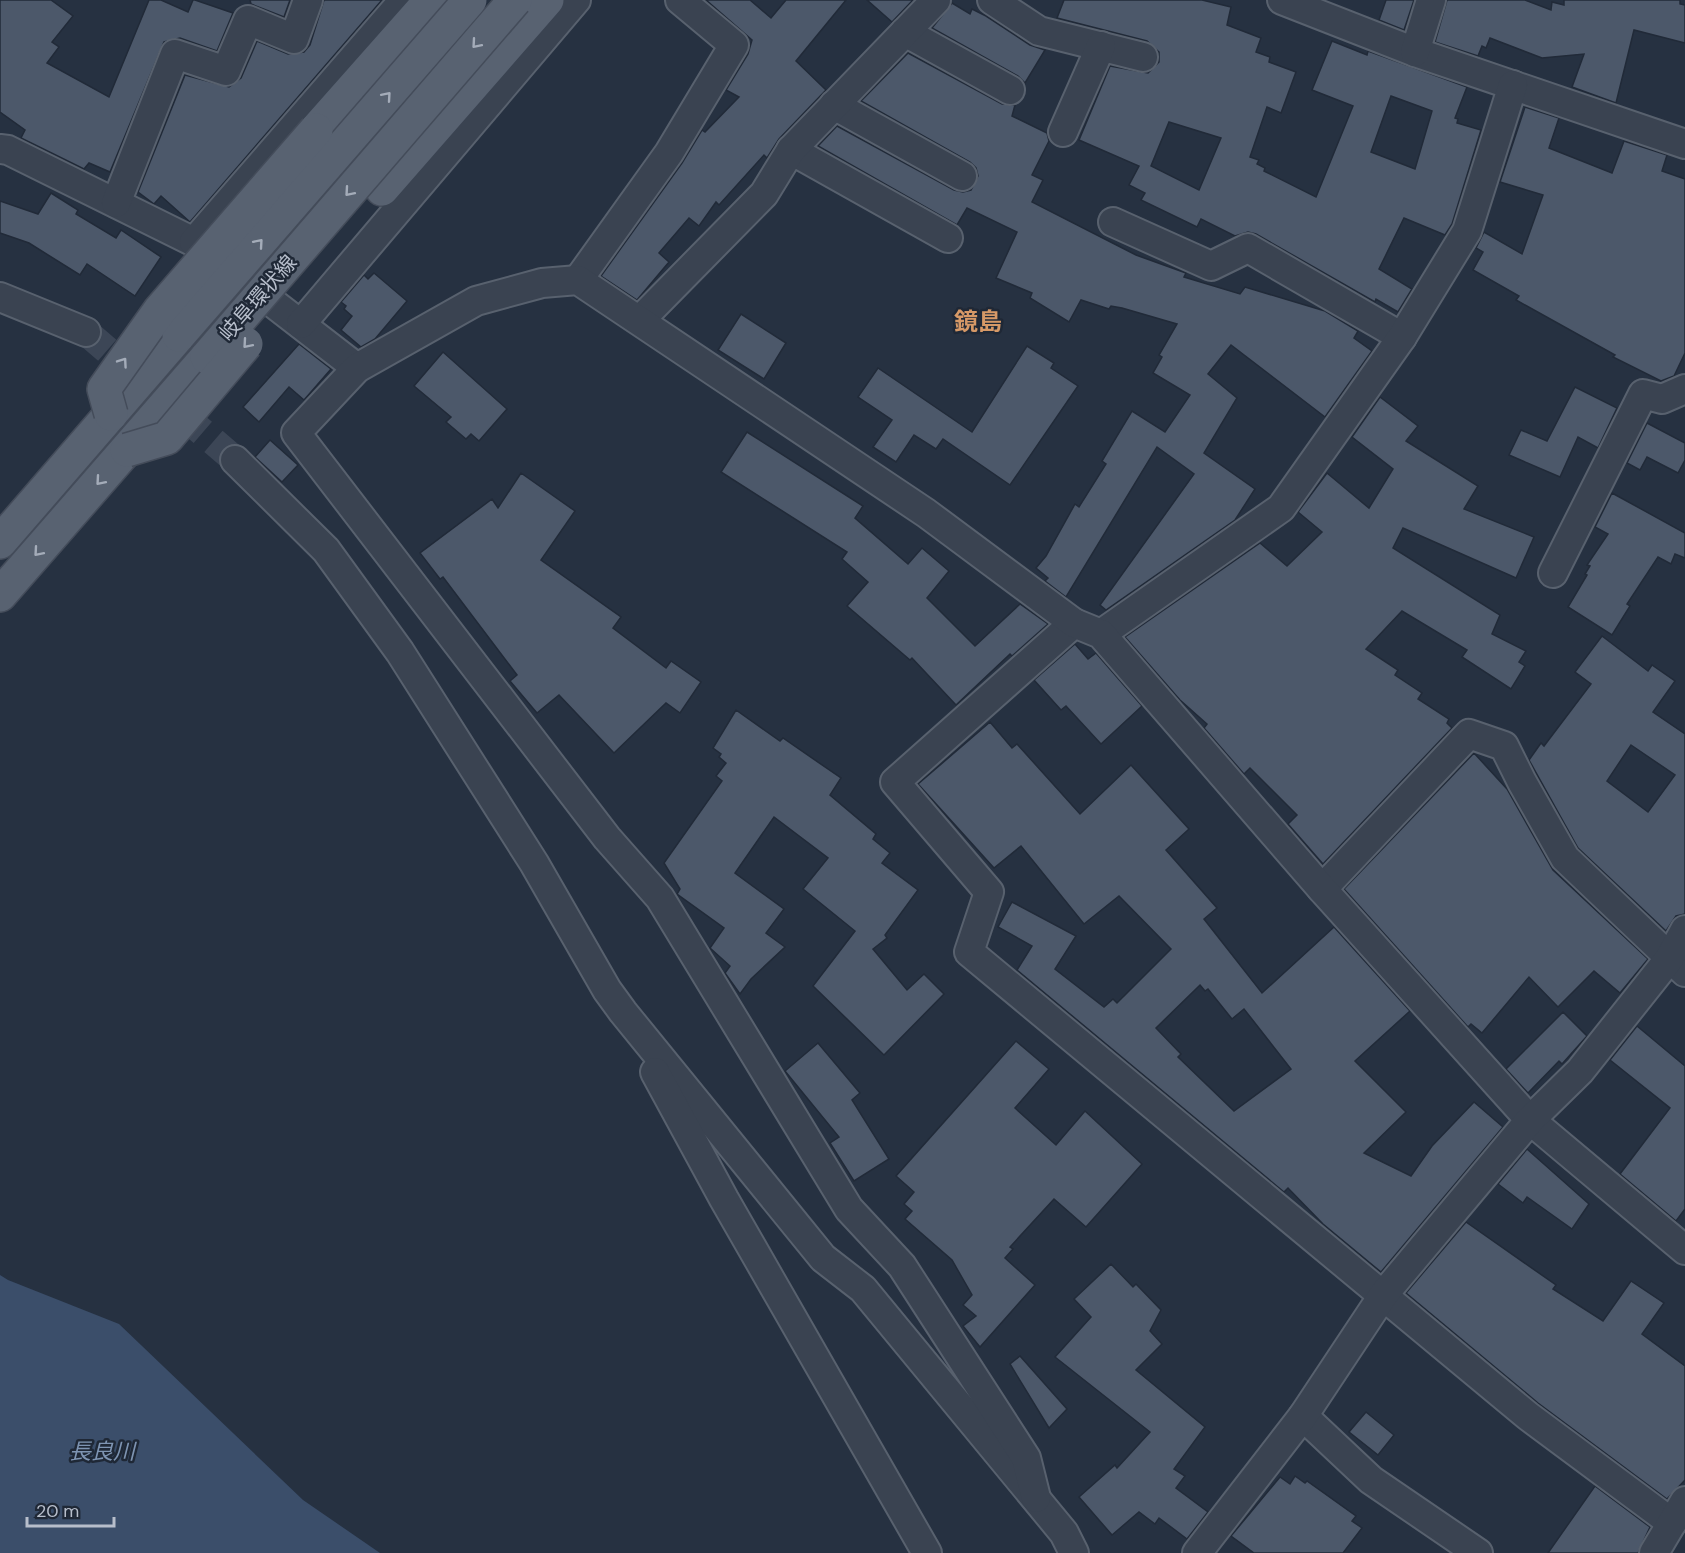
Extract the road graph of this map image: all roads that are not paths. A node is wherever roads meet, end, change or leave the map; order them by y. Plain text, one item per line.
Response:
1 (308, 0) edge
2 (404, 0) edge
3 (431, 0) edge
4 (470, 0) edge
5 (515, 0) edge
6 (547, 0) edge
7 (576, 0) edge
8 (680, 0) edge
9 (936, 0) edge
10 (992, 0) edge
11 (1282, 0) edge
12 (1431, 0) edge
13 (905, 32) junction
14 (1101, 46) junction
15 (1415, 52) junction
16 (1143, 57) dead end
17 (1513, 85) junction
18 (1010, 90) dead end
19 (834, 105) junction
20 (1064, 132) dead end
21 (1685, 144) edge
22 (0, 149) edge
23 (791, 150) junction
24 (962, 176) dead end
25 (116, 203) junction
26 (1113, 222) dead end
27 (948, 238) dead end
28 (194, 242) junction
29 (578, 280) junction
30 (0, 297) edge
31 (640, 320) junction
32 (301, 324) junction
33 (86, 332) tunnel mouth
34 (1402, 337) junction
35 (357, 368) junction
36 (1685, 389) edge
37 (111, 414) junction
38 (127, 450) junction
39 (235, 460) tunnel mouth
40 (0, 542) edge
41 (1553, 573) dead end
42 (0, 595) edge
43 (1074, 623) junction
44 (1101, 634) junction
45 (1322, 889) junction
46 (1685, 930) edge
47 (1677, 966) edge
48 (623, 1012) junction
49 (1530, 1120) junction
50 (1685, 1250) edge
51 (1383, 1294) junction
52 (1303, 1416) junction
53 (1036, 1498) junction
54 (1678, 1512) edge
55 (927, 1553) edge
56 (1074, 1553) edge
57 (1197, 1553) edge
58 (1478, 1553) edge
59 (1654, 1553) edge

1 - 25 street
2 - 28 street
37 -> 3 main road, bridge
37 -> 4 main road, 岐阜環状線, bridge
5 -> 38 main road, 岐阜環状線, bridge
6 -> 38 main road, bridge
7 - 32 street
8 - 29 street
9 - 13 street
10 - 14 street
11 - 15 street
12 - 15 street
13 - 18 street
13 - 19 street
14 - 16 street
14 - 20 street
15 - 17 street
17 - 21 street
17 - 34 street
19 - 23 street
19 - 24 street
22 - 25 street
23 - 27 street
23 - 31 street
25 - 28 street
26 - 34 street
28 - 32 street
29 - 31 street
29 - 35 street
30 - 33 street
31 - 43 street
32 - 35 street
34 - 44 street
35 - 53 street
36 - 41 street
37 - 40 main road, 岐阜環状線
38 -> 42 main road, 岐阜環状線
39 - 48 street
43 - 44 street
43 - 51 street
44 - 45 street
45 - 47 street
45 - 49 street
46 - 47 street
47 - 49 street
48 - 53 street
48 - 55 street
49 - 50 street
49 - 51 street
51 - 52 street
51 - 54 street
52 - 57 street
52 - 58 street
53 - 56 street
54 - 59 street

